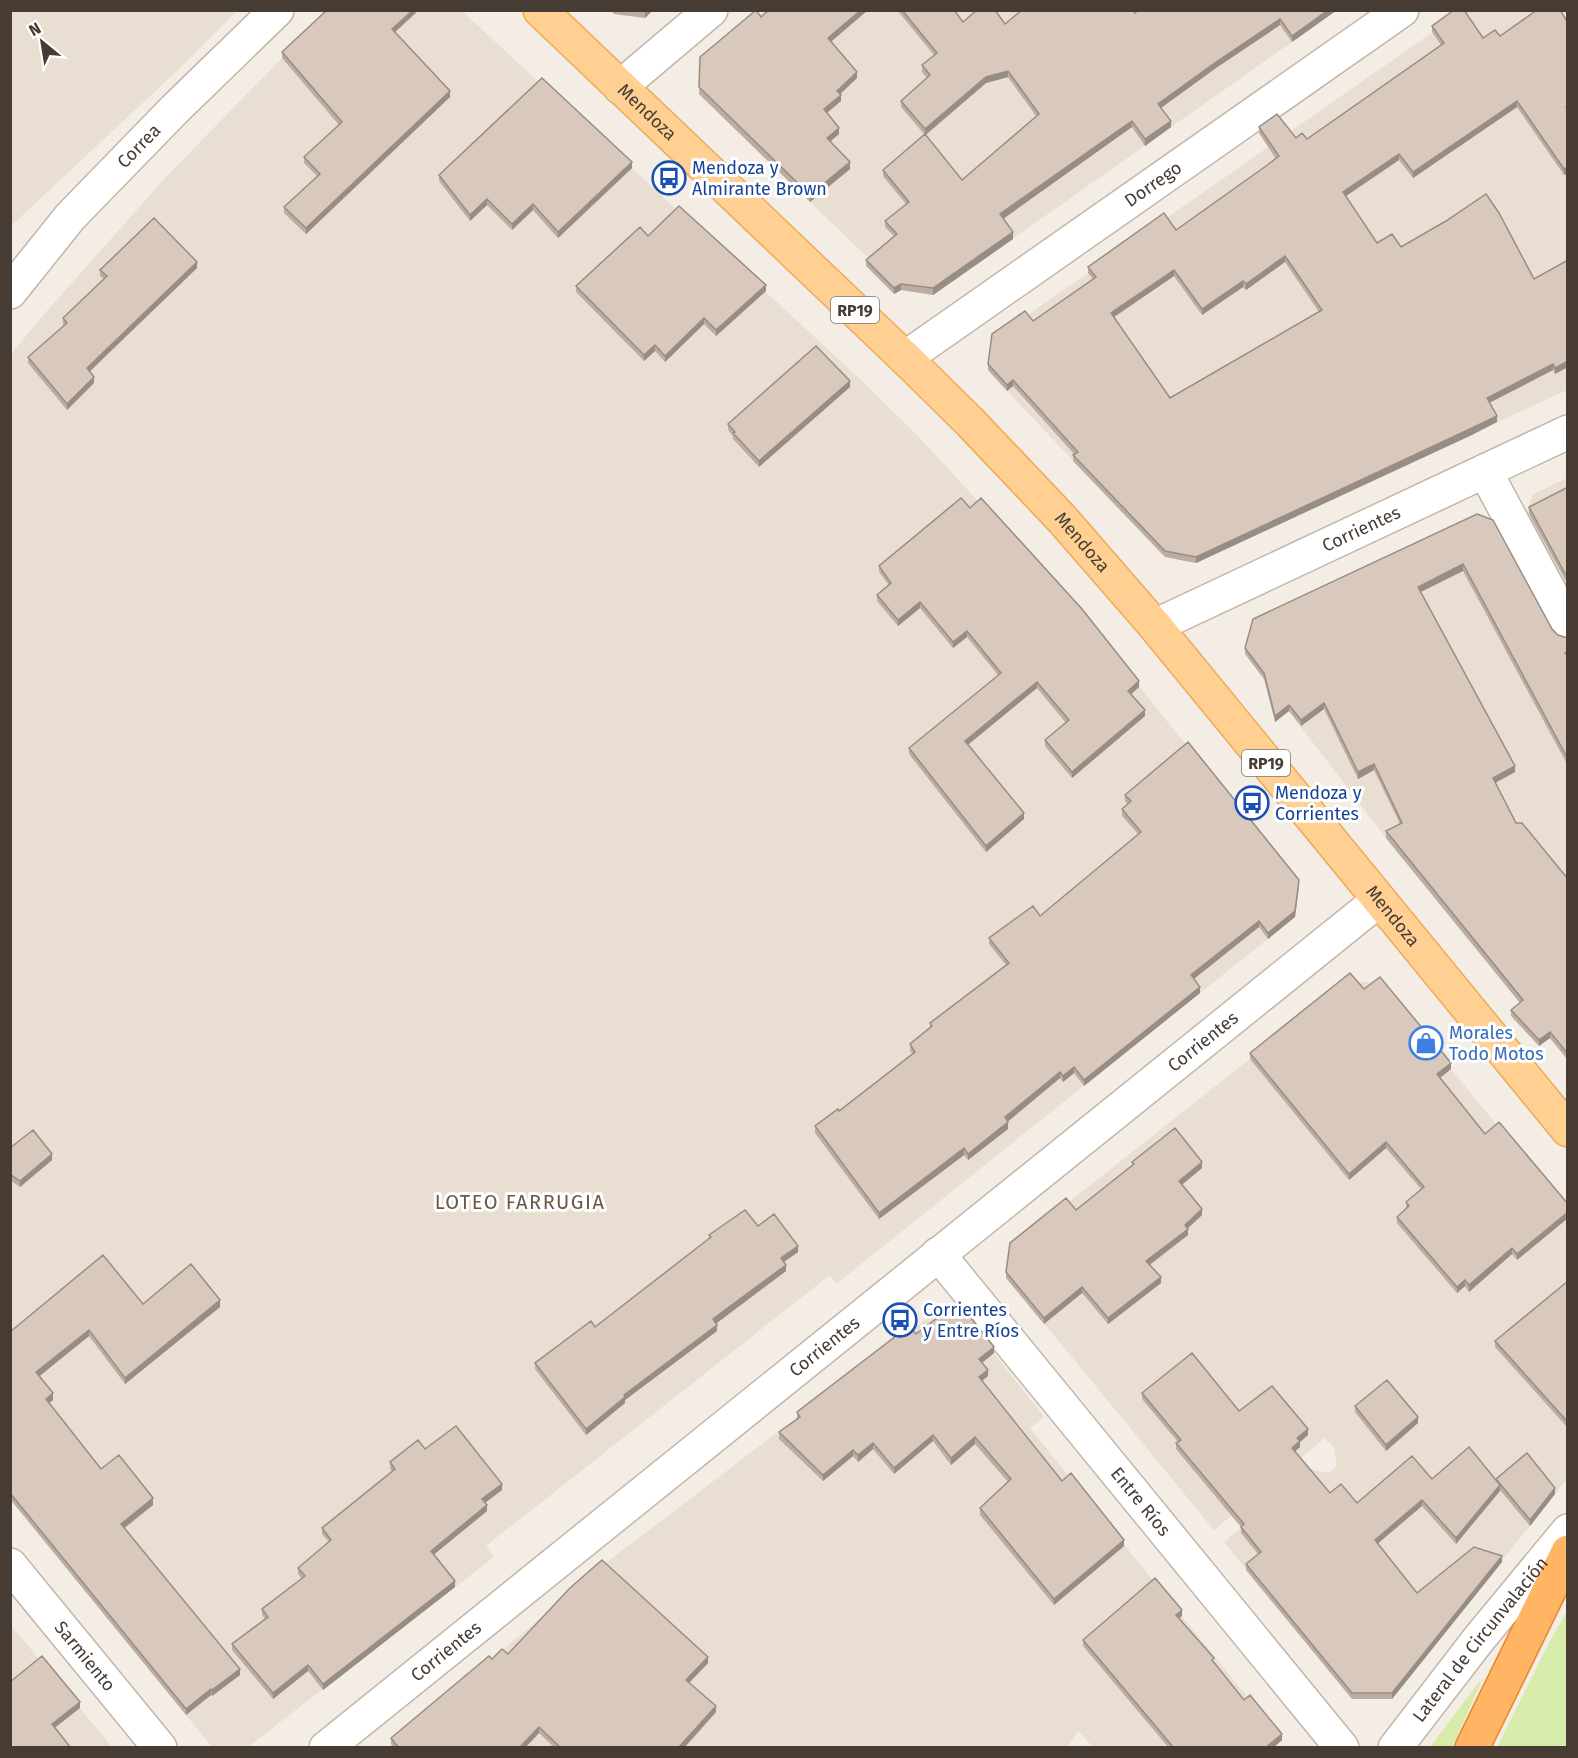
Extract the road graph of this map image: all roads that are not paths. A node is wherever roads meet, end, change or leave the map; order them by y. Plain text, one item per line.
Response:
1 (277, 10) edge
2 (540, 10) edge
3 (711, 10) edge
4 (1402, 10) edge
5 (620, 87) junction
6 (10, 292) edge
7 (905, 358) junction
8 (1568, 432) edge
9 (1485, 471) junction
10 (1155, 626) junction
11 (1568, 626) edge
12 (1379, 900) junction
13 (1568, 1130) edge
14 (938, 1254) junction
15 (1568, 1531) edge
16 (1568, 1552) edge
17 (10, 1565) edge
18 (160, 1748) edge
19 (326, 1748) edge
20 (1342, 1748) edge
21 (1395, 1748) edge
22 (1472, 1748) edge

1 - 6 street, Correa
2 - 5 main road, Mendoza / RP19
3 - 5 street
4 - 7 street, Dorrego
5 - 7 main road, Mendoza / RP19
7 - 10 main road, Mendoza / RP19
8 - 9 street, Corrientes
9 - 10 street, Corrientes
9 - 11 street
10 - 12 main road, Mendoza / RP19
12 - 13 main road, Mendoza / RP19
12 - 14 street, Corrientes
14 - 19 street, Corrientes
14 - 20 street, Entre Ríos
15 - 21 street, Lateral de Circunvalación
16 - 22 highway
17 - 18 street, Sarmiento

